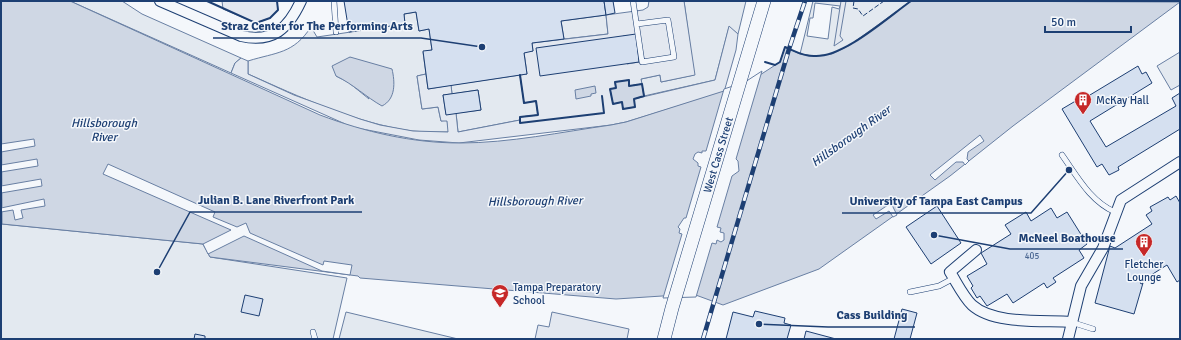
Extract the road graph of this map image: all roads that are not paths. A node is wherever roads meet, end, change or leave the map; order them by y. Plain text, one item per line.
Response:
1 (301, 1) edge
2 (334, 1) edge
3 (633, 1) edge
4 (764, 1) edge
5 (163, 2) edge
6 (637, 24) junction
7 (336, 32) dead end
8 (1062, 155) dead end
9 (1180, 162) edge
10 (1115, 212) junction
11 (976, 250) dead end
12 (954, 278) junction
13 (910, 292) dead end
14 (672, 308) junction
15 (1071, 322) junction
16 (1093, 329) dead end
17 (313, 332) dead end
18 (315, 339) edge
19 (659, 339) edge
20 (664, 339) edge
21 (1068, 339) edge

1 - 5 street
2 - 7 lane
3 - 6 lane
4 - 14 street, West Cass Street
6 - 6 lane
8 - 10 lane
9 - 10 street
10 - 15 street
11 - 12 street
12 - 13 lane
12 - 15 street
14 - 19 street, West Cass Street
14 - 20 street, West Cass Street
15 - 16 lane
15 - 21 street
17 - 18 lane

